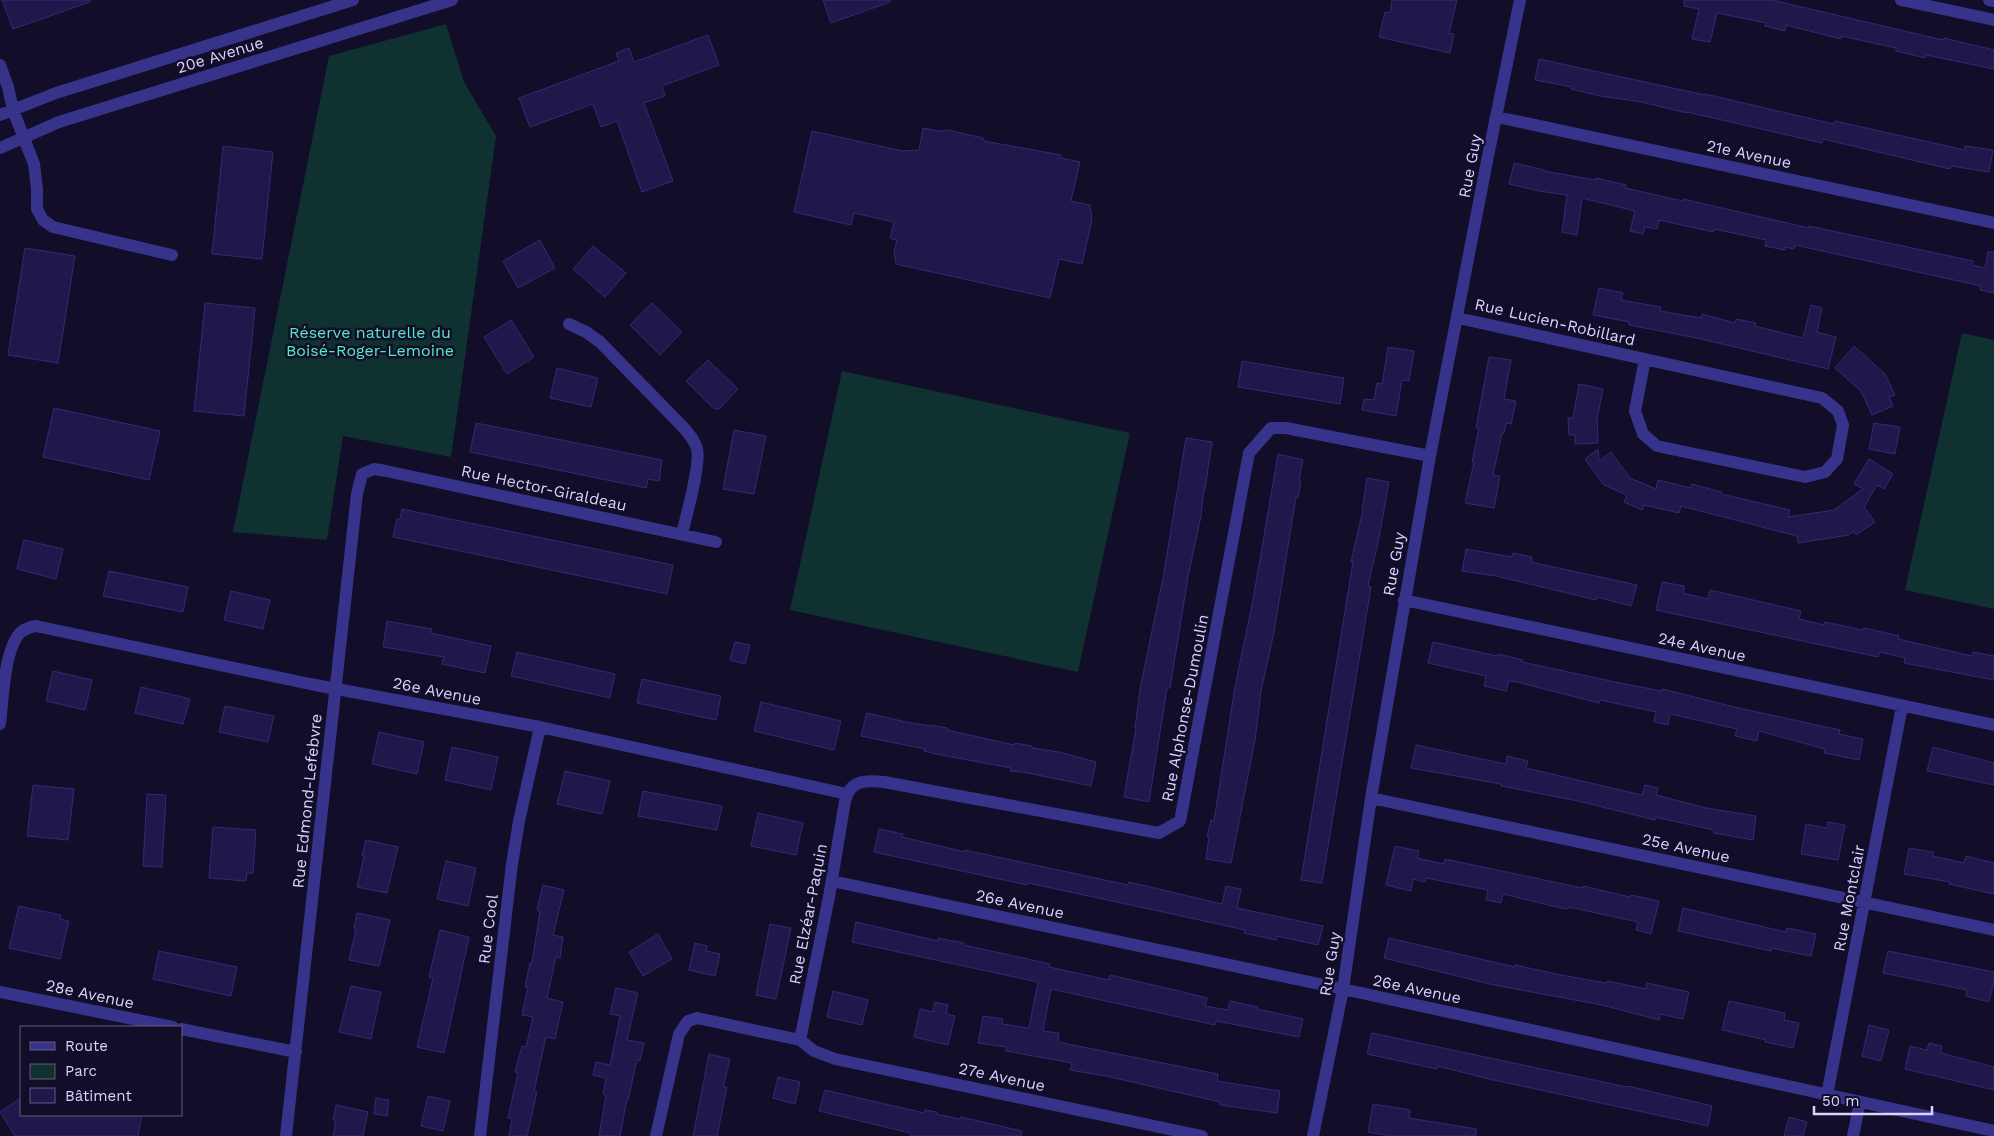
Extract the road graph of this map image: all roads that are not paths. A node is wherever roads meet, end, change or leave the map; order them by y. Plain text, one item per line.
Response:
1 (353, 0) edge
2 (452, 0) edge
3 (1520, 0) edge
4 (1901, 0) edge
5 (1989, 0) edge
6 (1994, 1) edge
7 (1994, 20) edge
8 (0, 64) edge
9 (13, 110) junction
10 (0, 116) edge
11 (1497, 117) junction
12 (24, 136) junction
13 (0, 148) edge
14 (1994, 223) edge
15 (172, 255) dead end
16 (1458, 318) junction
17 (569, 324) dead end
18 (1645, 359) junction
19 (1430, 456) junction
20 (365, 472) joint
21 (682, 534) junction
22 (716, 542) dead end
23 (1404, 600) junction
24 (336, 689) junction
25 (1902, 706) junction
26 (0, 724) edge
27 (1994, 724) edge
28 (540, 727) junction
29 (847, 794) junction
30 (1372, 798) junction
31 (832, 881) junction
32 (1864, 903) junction
33 (1994, 930) edge
34 (1344, 989) junction
35 (0, 992) edge
36 (168, 1026) edge
37 (182, 1029) edge
38 (800, 1040) junction
39 (296, 1052) junction
40 (1828, 1095) junction
41 (1860, 1102) junction
42 (1994, 1131) edge
43 (286, 1136) edge
44 (480, 1136) edge
45 (656, 1136) edge
46 (1202, 1136) edge
47 (1313, 1136) edge
48 (1853, 1136) edge

1 - 9 street, 20e Avenue
2 - 12 street, 20e Avenue
3 - 11 street, Rue Guy
4 - 7 street
5 - 6 street
8 - 9 street
9 - 10 street, 20e Avenue
9 - 12 street
11 - 14 street, 21e Avenue
11 - 16 street, Rue Guy
12 - 13 street, 20e Avenue
12 - 15 street
16 - 18 street, Rue Lucien-Robillard
16 - 19 street, Rue Guy
17 - 21 street
18 - 18 street, Rue Lucien-Robillard
19 - 23 street, Rue Guy
19 - 29 street, Rue Alphonse-Dumoulin
20 - 21 street, Rue Hector-Giraldeau
20 - 24 street, Rue Edmond-Lefebvre
21 - 22 street, Rue Hector-Giraldeau
23 - 25 street, 24e Avenue
23 - 30 street, Rue Guy
24 - 26 street, 26e Avenue
24 - 28 street, 26e Avenue
24 - 39 street, Rue Edmond-Lefebvre
25 - 27 street, 24e Avenue
25 - 32 street, Rue Montclair
28 - 29 street, 26e Avenue
28 - 44 street, Rue Cool
29 - 31 street, Rue Elzéar-Paquin
30 - 32 street, 25e Avenue
30 - 34 street, Rue Guy
31 - 34 street, 26e Avenue
31 - 38 street, Rue Elzéar-Paquin
32 - 33 street, 25e Avenue
32 - 40 street, Rue Montclair
34 - 40 street, 26e Avenue
34 - 47 street, Rue Guy
35 - 36 street, 28e Avenue
37 - 39 street
38 - 45 street, 27e Avenue
38 - 46 street, 27e Avenue
39 - 43 street, Rue Edmond-Lefebvre
40 - 41 street, 26e Avenue
41 - 42 street, 26e Avenue
41 - 48 street

